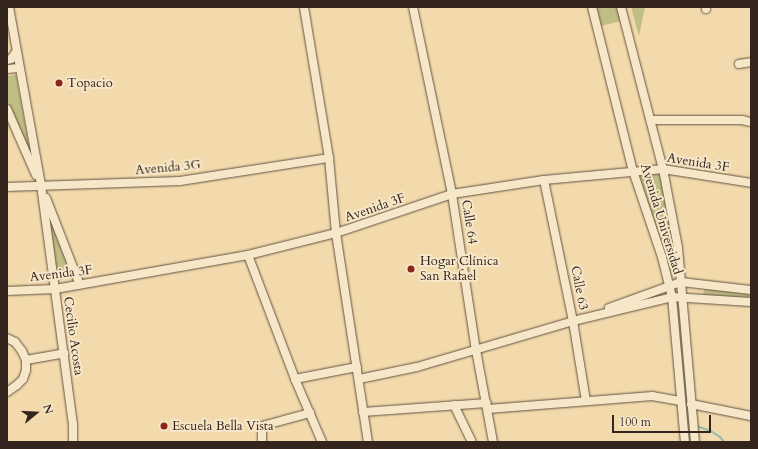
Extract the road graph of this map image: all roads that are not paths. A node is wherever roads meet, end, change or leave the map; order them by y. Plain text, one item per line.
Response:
1 (9, 7) edge
2 (304, 7) edge
3 (413, 7) edge
4 (592, 7) edge
5 (621, 7) edge
6 (16, 52) junction
7 (7, 60) edge
8 (751, 62) edge
9 (739, 64) dead end
10 (19, 68) junction
11 (7, 69) edge
12 (7, 109) edge
13 (651, 120) junction
14 (751, 122) edge
15 (329, 158) junction
16 (663, 169) junction
17 (633, 171) junction
18 (544, 180) junction
19 (751, 183) edge
20 (41, 185) junction
21 (7, 187) edge
22 (452, 194) junction
23 (336, 233) junction
24 (248, 255) junction
25 (681, 282) junction
26 (80, 285) junction
27 (669, 285) junction
28 (55, 289) junction
29 (751, 290) edge
30 (7, 291) edge
31 (672, 297) junction
32 (682, 297) junction
33 (751, 302) edge
34 (573, 321) junction
35 (7, 338) edge
36 (476, 350) junction
37 (64, 353) junction
38 (26, 360) junction
39 (357, 367) junction
40 (296, 379) junction
41 (359, 379) junction
42 (7, 392) edge
43 (586, 401) junction
44 (680, 401) junction
45 (691, 404) junction
46 (454, 406) junction
47 (488, 406) junction
48 (363, 412) junction
49 (310, 413) junction
50 (751, 416) edge
51 (73, 442) edge
52 (262, 442) edge
53 (322, 442) edge
54 (368, 442) edge
55 (472, 442) edge
56 (493, 442) edge
57 (685, 442) edge
58 (695, 442) edge

1 - 6 street, Cecilio Acosta
2 - 15 street
3 - 22 street, Calle 64
4 - 17 street, Avenida Universidad
5 - 13 street, Avenida Universidad
6 - 7 street
6 - 10 street, Cecilio Acosta
8 - 9 street
10 - 11 street
10 - 20 street, Cecilio Acosta
12 - 20 street, Cecilio Acosta
13 - 14 street
13 - 16 street, Avenida Universidad
15 - 20 street, Avenida 3G
15 - 23 street
16 - 17 street, Avenida 3F
16 - 19 street, Avenida 3F
16 - 25 street, Avenida Universidad
17 - 18 street, Avenida 3F
17 - 27 street, Avenida Universidad
18 - 22 street, Avenida 3F
18 - 34 street, Calle 63
20 - 21 street, Avenida 3G
20 - 26 street
20 - 28 street, Cecilio Acosta
22 - 23 street, Avenida 3F
22 - 36 street, Calle 64
23 - 24 street, Avenida 3F
23 - 39 street
24 - 26 street, Avenida 3F
24 - 40 street
25 - 27 street
25 - 29 street
25 - 32 street, Avenida Universidad
26 - 28 street, Avenida 3F
27 - 31 street, Avenida Universidad
27 - 34 street
28 - 30 street, Avenida 3F
28 - 37 street, Cecilio Acosta
31 - 32 street
31 - 34 street
31 - 44 street, Avenida Universidad
32 - 33 street
32 - 45 street, Avenida Universidad
34 - 36 street
34 - 43 street, Calle 63
35 - 38 street
36 - 41 street
36 - 47 street, Calle 64
37 - 38 street
37 - 51 street, Cecilio Acosta
38 - 42 street
39 - 40 street
39 - 41 street
40 - 49 street
41 - 48 street
43 - 44 street
43 - 47 street
44 - 57 street, Avenida Universidad
45 - 50 street
45 - 58 street, Avenida Universidad
46 - 47 street
46 - 48 street
46 - 55 street
47 - 56 street, Calle 64
48 - 54 street
49 - 52 street
49 - 53 street

